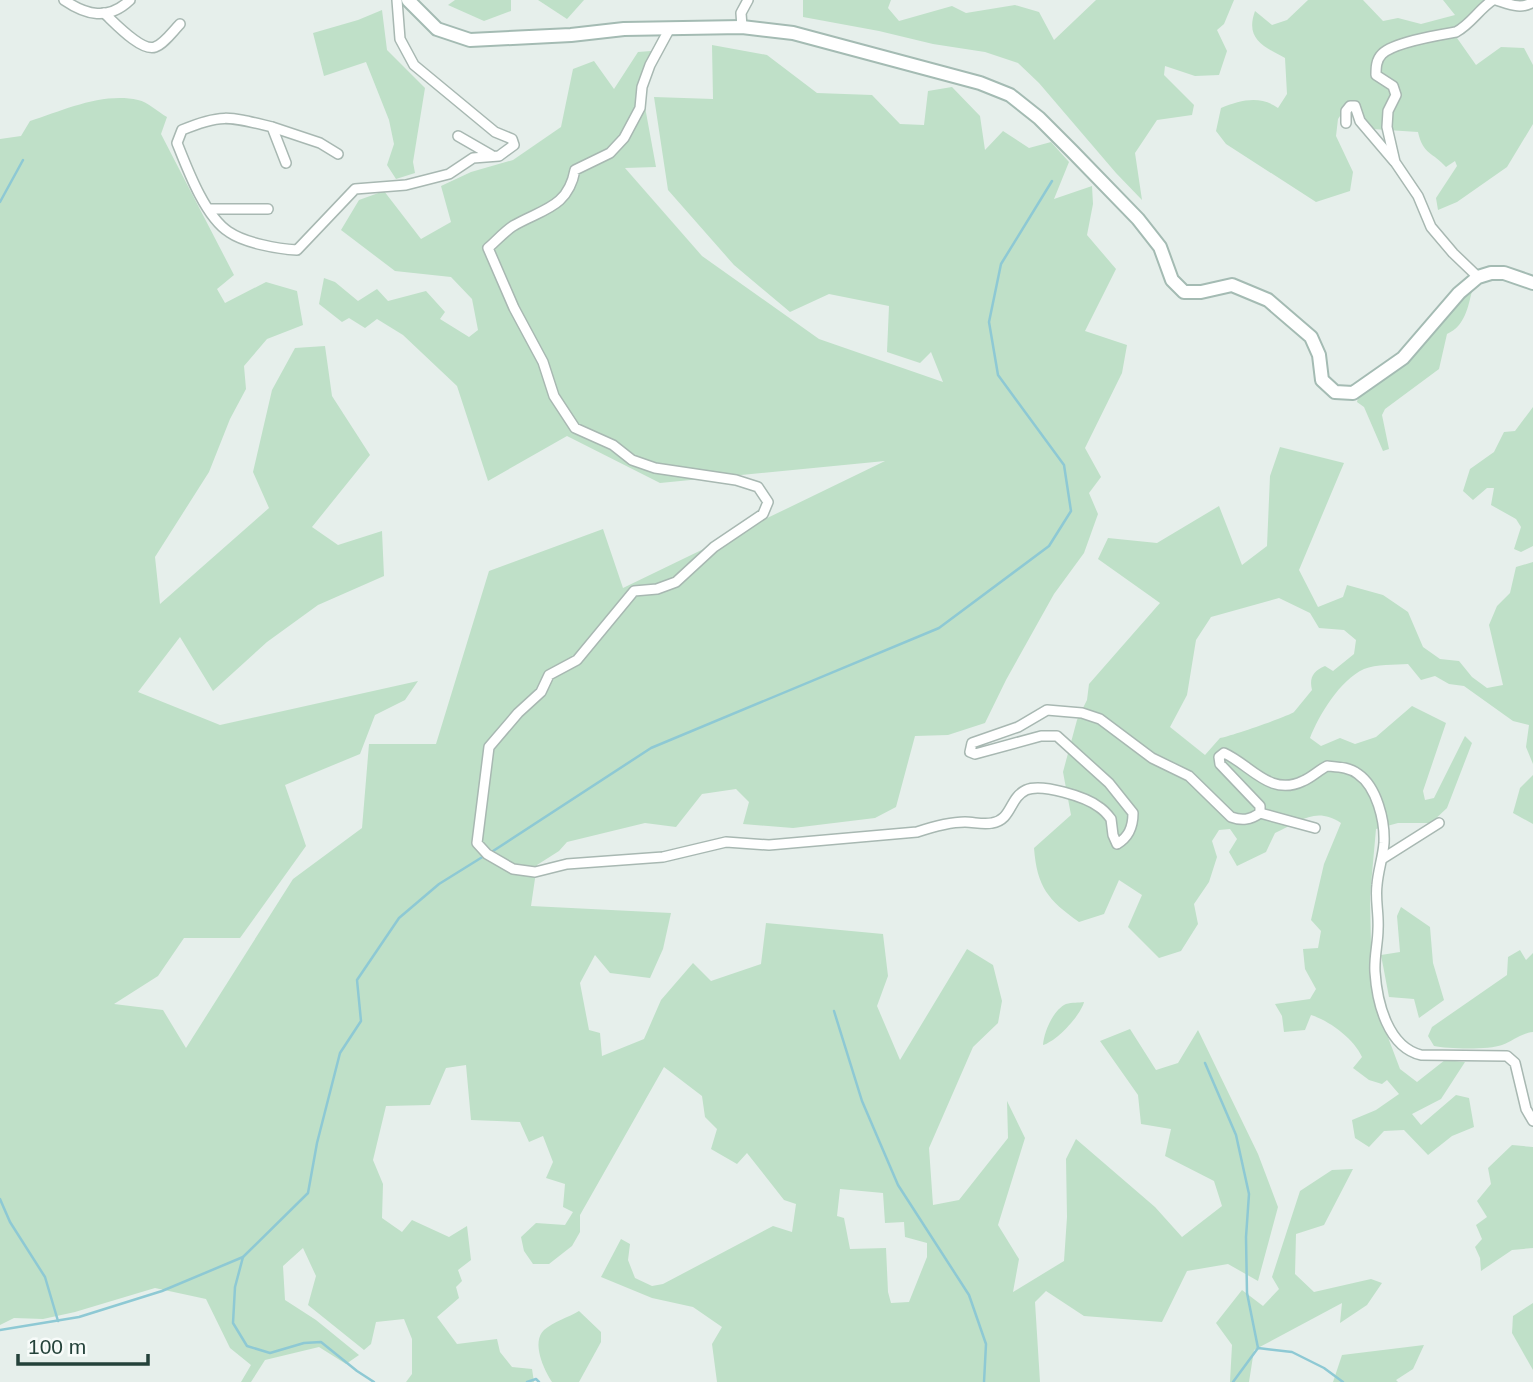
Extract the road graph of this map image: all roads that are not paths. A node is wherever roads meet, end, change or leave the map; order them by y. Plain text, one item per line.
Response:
1 (64, 0) edge
2 (130, 0) edge
3 (397, 0) edge
4 (408, 0) edge
5 (748, 0) edge
6 (1494, 0) edge
7 (1533, 2) edge
8 (104, 13) junction
9 (180, 24) dead end
10 (742, 27) junction
11 (670, 28) junction
12 (1346, 123) dead end
13 (272, 127) junction
14 (458, 136) dead end
15 (338, 153) dead end
16 (493, 156) junction
17 (1395, 162) junction
18 (286, 163) dead end
19 (209, 209) junction
20 (268, 209) dead end
21 (1478, 277) junction
22 (1533, 283) edge
23 (1259, 813) junction
24 (1439, 823) dead end
25 (1315, 828) dead end
26 (1382, 859) junction
27 (1533, 1121) edge

1 - 8 street
2 - 8 street
3 - 16 street
4 - 11 main road
5 - 10 street
6 - 7 street
6 - 17 street
8 - 9 street
10 - 11 main road
10 - 21 main road
11 - 23 street
12 - 17 street
13 - 15 street
13 - 18 street
13 - 19 street
14 - 16 street
16 - 19 street
17 - 21 street
19 - 20 street
21 - 22 main road
23 - 25 street
23 - 26 street
24 - 26 street
26 - 27 street

